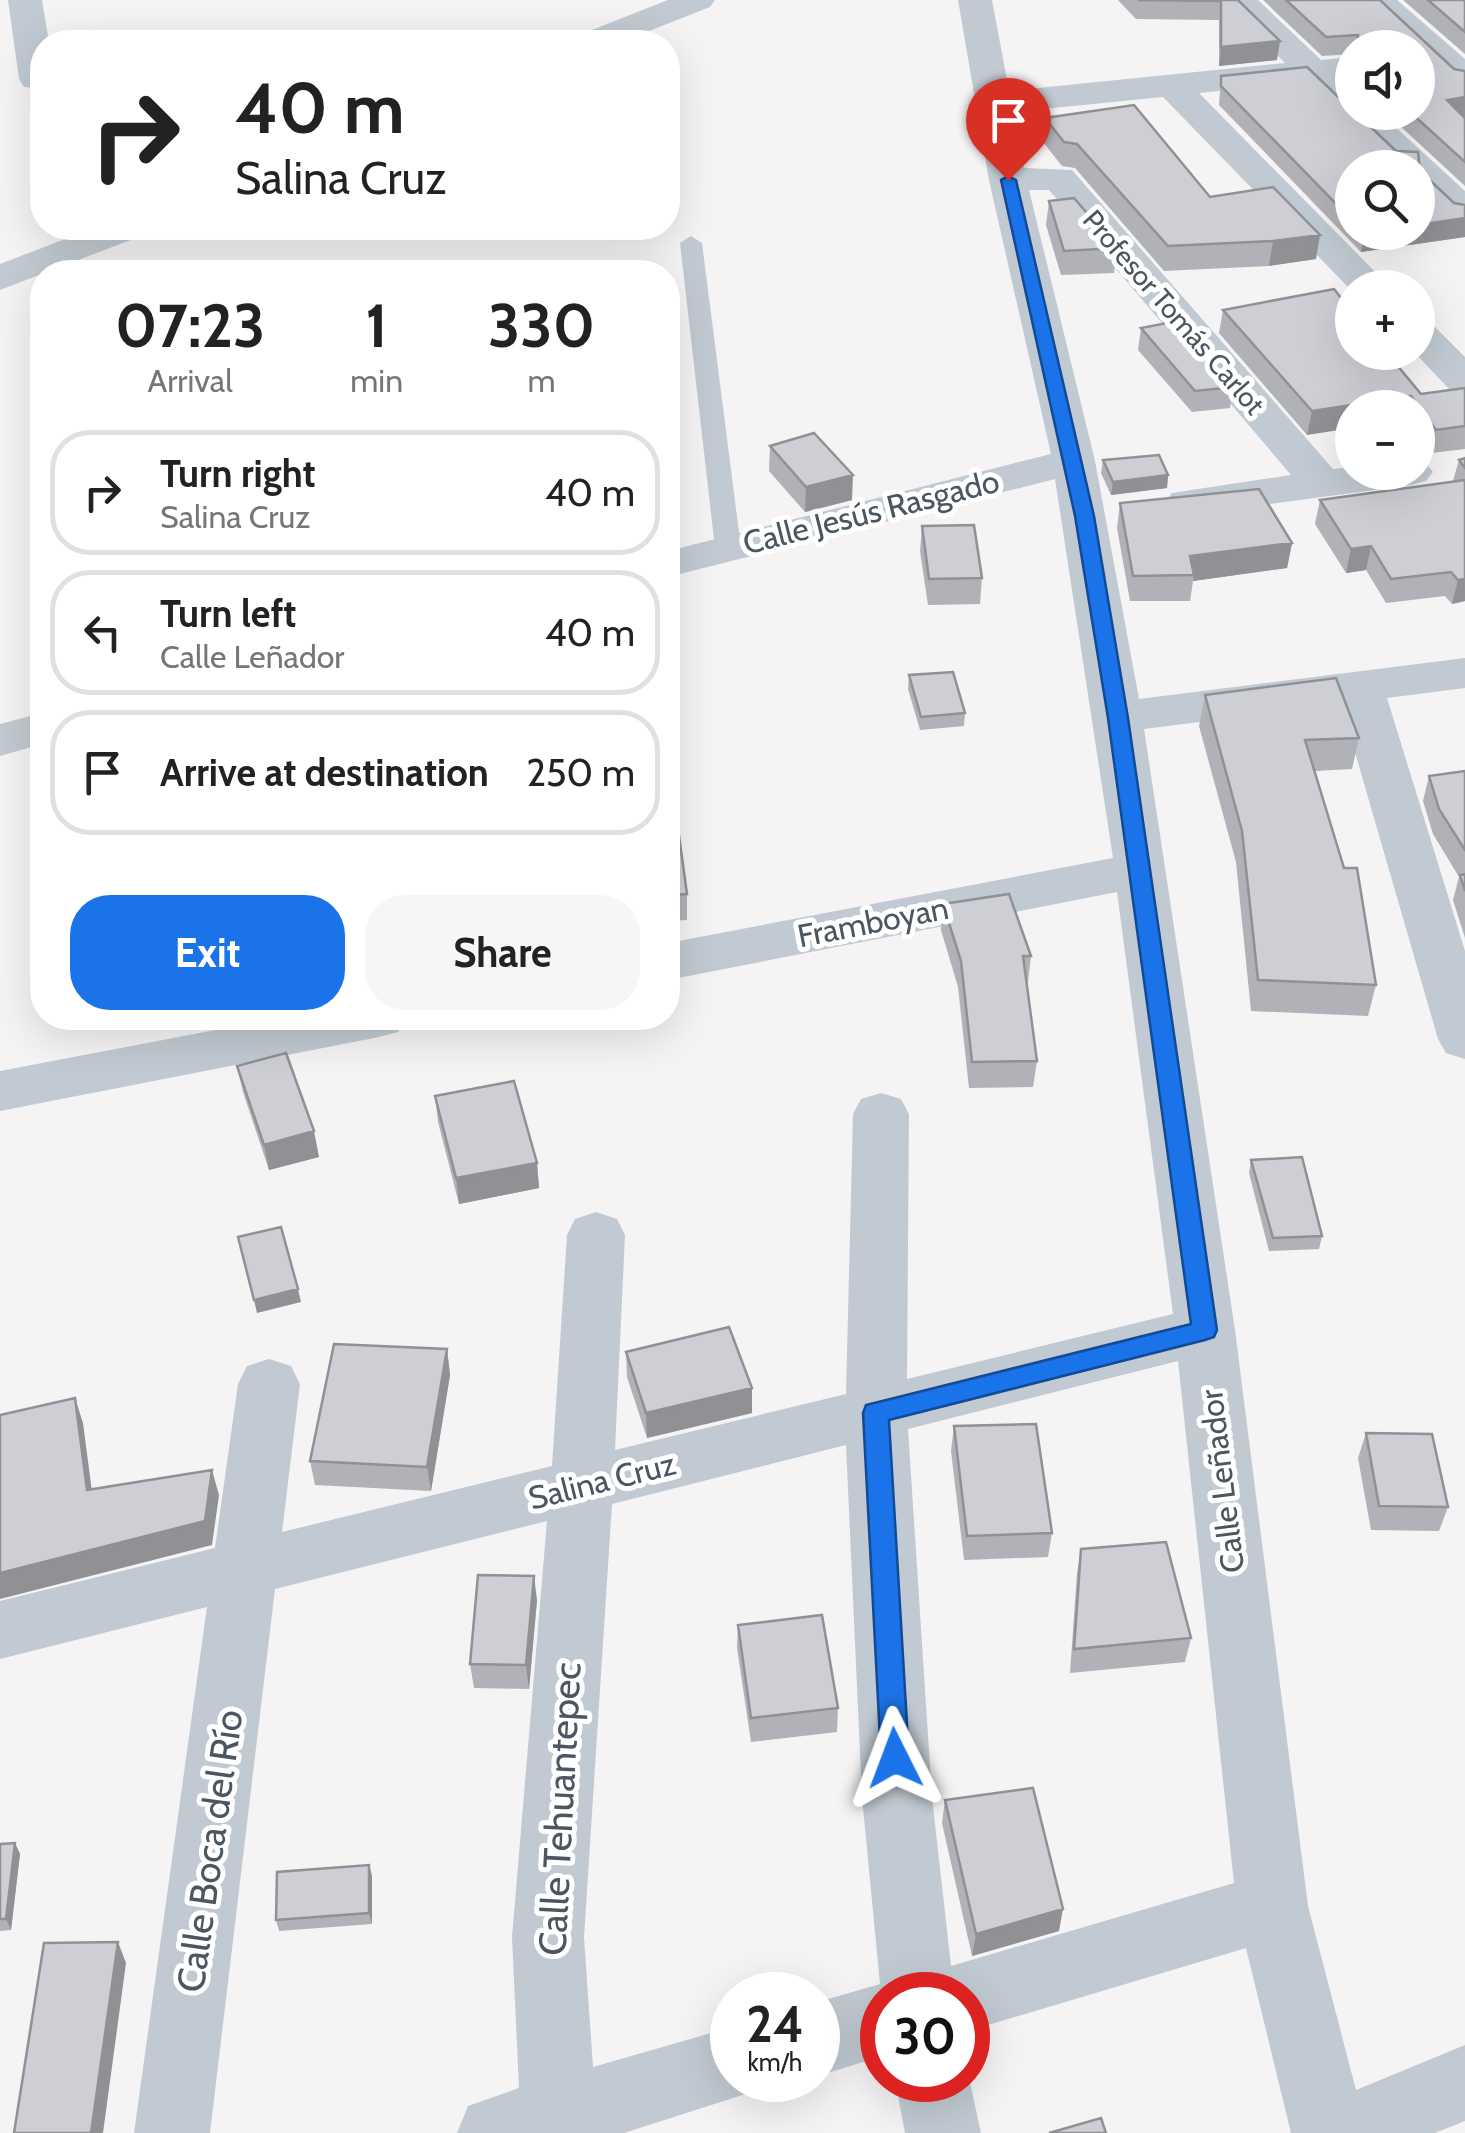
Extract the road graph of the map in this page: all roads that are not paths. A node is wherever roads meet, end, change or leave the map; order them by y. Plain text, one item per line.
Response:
1 (25, 0) edge
2 (698, 0) edge
3 (975, 0) edge
4 (1238, 0) edge
5 (1377, 0) edge
6 (622, 30) edge
7 (30, 33) edge
8 (1447, 62) edge
9 (1335, 69) edge
10 (1313, 72) junction
11 (1174, 88) junction
12 (1335, 92) edge
13 (992, 103) junction
14 (1376, 130) edge
15 (1398, 150) edge
16 (1008, 180) junction
17 (1435, 184) edge
18 (1465, 212) edge
19 (97, 240) edge
20 (691, 243) dead end
21 (46, 260) edge
22 (30, 266) edge
23 (1354, 270) edge
24 (0, 278) edge
25 (1435, 351) edge
26 (1465, 381) edge
27 (1335, 482) edge
28 (1322, 484) junction
29 (1105, 499) junction
30 (728, 548) junction
31 (680, 561) edge
32 (1458, 684) edge
33 (1360, 687) junction
34 (1118, 718) junction
35 (30, 732) edge
36 (0, 740) edge
37 (1137, 871) junction
38 (680, 960) edge
39 (316, 1030) edge
40 (1465, 1038) edge
41 (0, 1091) edge
42 (882, 1114) dead end
43 (596, 1235) dead end
44 (1205, 1330) junction
45 (269, 1384) dead end
46 (876, 1413) junction
47 (582, 1486) junction
48 (247, 1568) junction
49 (0, 1630) edge
50 (1272, 1906) junction
51 (916, 1972) edge
52 (990, 1989) edge
53 (710, 2071) edge
54 (1465, 2083) edge
55 (937, 2102) edge
56 (537, 2127) edge
57 (172, 2133) edge
58 (943, 2133) edge
59 (1329, 2133) edge
60 (1343, 2133) edge

1 - 7 street
2 - 6 street
3 - 13 street, Calle Leñador
4 - 10 street
5 - 8 street
9 - 10 street
10 - 11 street
10 - 12 street
11 - 13 street
11 - 23 street
13 - 16 street, Calle Leñador
14 - 15 street
16 - 28 street, Profesor Tomás Carlot
16 - 29 street, Calle Leñador
17 - 18 street
19 - 21 street
20 - 30 lane
22 - 24 street
25 - 26 street
27 - 28 street, Calle Jesús Rasgado
28 - 29 street, Calle Jesús Rasgado
29 - 30 street, Calle Jesús Rasgado
29 - 34 street, Calle Leñador
30 - 31 street, Calle Jesús Rasgado
32 - 33 street
33 - 34 street
33 - 40 street
34 - 37 street, Calle Leñador
35 - 36 street
37 - 38 street, Framboyan
37 - 44 street, Calle Leñador
39 - 41 street
42 - 46 street
43 - 47 street, Calle Tehuantepec
44 - 46 street, Salina Cruz
44 - 50 street, Calle Leñador
45 - 48 street, Calle Boca del Río
46 - 47 street, Salina Cruz
46 - 51 street
47 - 48 street, Salina Cruz
47 - 56 street, Calle Tehuantepec
48 - 49 street, Salina Cruz
48 - 57 street, Calle Boca del Río
50 - 52 street
50 - 59 street, Calle Leñador
53 - 56 street
54 - 60 street
55 - 58 street

